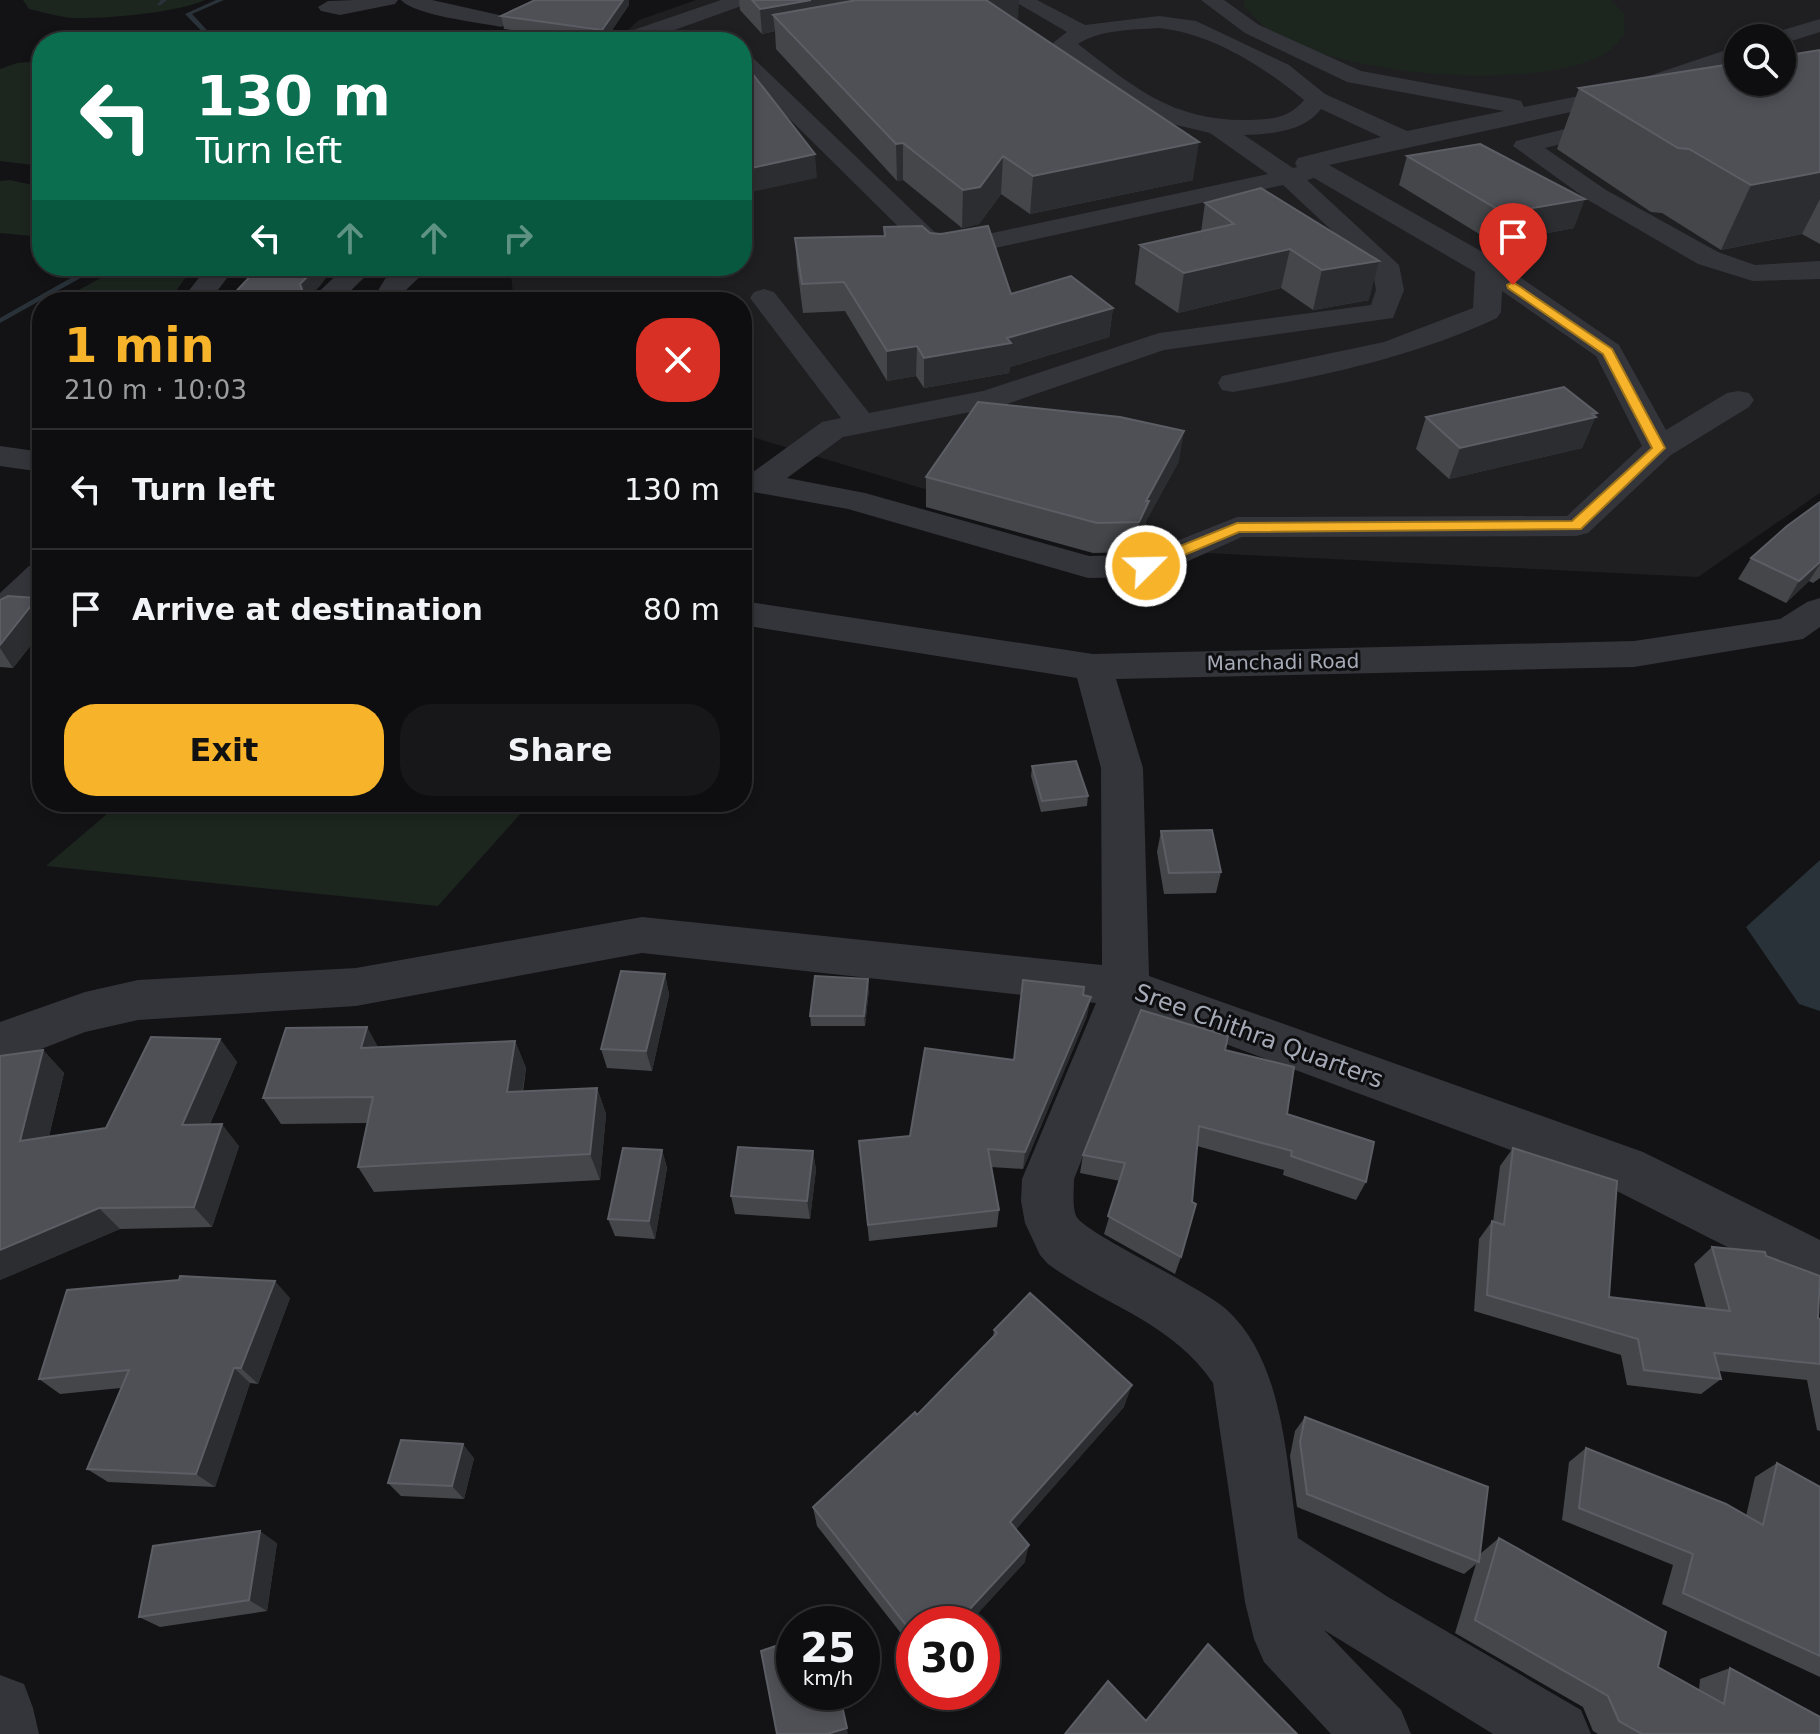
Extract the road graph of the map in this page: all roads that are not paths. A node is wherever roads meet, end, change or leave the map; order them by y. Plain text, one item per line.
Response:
1 (388, 0) edge
2 (411, 0) edge
3 (740, 0) edge
4 (1022, 0) edge
5 (1211, 0) edge
6 (328, 7) dead end
7 (1820, 25) edge
8 (481, 32) edge
9 (649, 32) edge
10 (1082, 32) junction
11 (1796, 33) edge
12 (752, 54) edge
13 (1724, 60) edge
14 (1317, 99) junction
15 (1543, 111) junction
16 (1612, 125) edge
17 (1216, 126) junction
18 (1263, 127) junction
19 (1404, 139) junction
20 (1320, 170) junction
21 (1289, 177) junction
22 (1489, 269) junction
23 (1820, 269) edge
24 (214, 276) edge
25 (355, 276) edge
26 (405, 276) edge
27 (202, 292) edge
28 (335, 292) edge
29 (391, 292) edge
30 (764, 298) dead end
31 (1233, 383) dead end
32 (1738, 400) dead end
33 (861, 423) junction
34 (1659, 448) junction
35 (0, 456) edge
36 (32, 461) edge
37 (752, 481) edge
38 (752, 482) edge
39 (32, 584) edge
40 (1820, 610) edge
41 (0, 614) edge
42 (752, 615) edge
43 (1093, 667) junction
44 (1126, 987) junction
45 (0, 1044) edge
46 (1820, 1268) edge
47 (1270, 1556) junction
48 (0, 1708) edge
49 (5, 1734) edge
50 (1377, 1734) edge
51 (1557, 1734) edge

1 - 6 street
2 - 8 street
3 - 9 street
4 - 10 street
5 - 15 street
7 - 11 street
10 - 14 street
10 - 17 street
12 - 21 street
13 - 15 street
14 - 18 street
14 - 19 street
15 - 19 street
16 - 23 street
17 - 18 street
17 - 21 street
18 - 19 street
19 - 20 street
20 - 21 street
20 - 22 street
21 - 33 street
22 - 31 street
22 - 34 street
24 - 27 street
25 - 28 street
26 - 29 street
30 - 33 street
32 - 34 street
33 - 37 street
34 - 38 street
35 - 36 street
39 - 41 street
40 - 43 street, Manchadi Road
42 - 43 street, Manchadi Road
43 - 44 street
44 - 45 street
44 - 46 street, Sree Chithra Quarters
44 - 47 street, Sree Chithra Quarters
47 - 50 street, Sree Chithra Quarters
47 - 51 street
48 - 49 street

